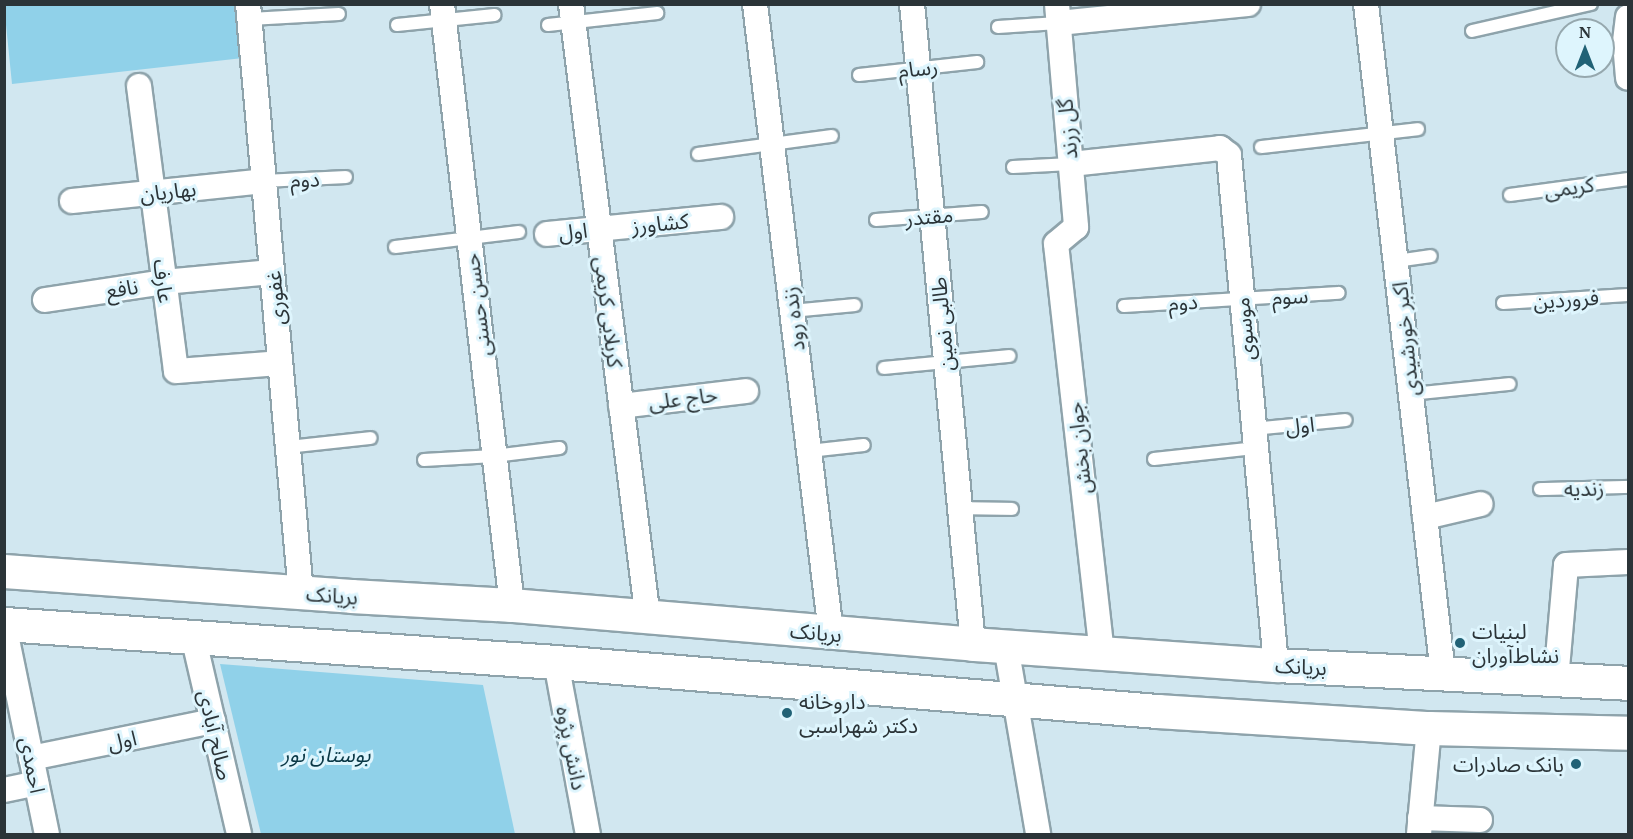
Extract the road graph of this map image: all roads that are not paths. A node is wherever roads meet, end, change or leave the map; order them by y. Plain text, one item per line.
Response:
1 (755, 4) edge
2 (912, 4) edge
3 (1248, 4) edge
4 (1366, 4) edge
5 (1591, 4) edge
6 (249, 12) edge
7 (443, 12) edge
8 (657, 13) dead end
9 (339, 14) dead end
10 (572, 14) edge
11 (1057, 14) edge
12 (494, 15) dead end
13 (1629, 17) edge
14 (397, 25) dead end
15 (548, 25) dead end
16 (998, 27) dead end
17 (1472, 31) dead end
18 (977, 62) dead end
19 (918, 68) junction
20 (859, 75) dead end
21 (1629, 78) edge
22 (139, 86) dead end
23 (1418, 129) dead end
24 (1381, 135) junction
25 (832, 136) dead end
26 (772, 145) junction
27 (1261, 147) dead end
28 (698, 154) dead end
29 (1071, 164) junction
30 (1012, 167) dead end
31 (346, 177) dead end
32 (1629, 179) edge
33 (264, 181) junction
34 (152, 192) junction
35 (1510, 195) dead end
36 (72, 201) dead end
37 (982, 212) dead end
38 (932, 216) junction
39 (721, 217) dead end
40 (876, 220) dead end
41 (599, 229) junction
42 (519, 232) dead end
43 (546, 234) dead end
44 (469, 238) junction
45 (1056, 244) joint
46 (395, 247) dead end
47 (1431, 256) dead end
48 (1396, 261) junction
49 (272, 272) junction
50 (164, 282) junction
51 (1339, 293) dead end
52 (1629, 295) edge
53 (1241, 298) junction
54 (45, 300) dead end
55 (1503, 303) dead end
56 (855, 305) dead end
57 (1124, 306) dead end
58 (792, 311) junction
59 (1009, 357) dead end
60 (946, 362) junction
61 (280, 363) junction
62 (884, 368) dead end
63 (1509, 384) dead end
64 (746, 391) dead end
65 (1411, 394) junction
66 (621, 406) junction
67 (1346, 420) dead end
68 (371, 438) dead end
69 (1255, 439) junction
70 (864, 445) dead end
71 (288, 447) junction
72 (560, 448) dead end
73 (809, 451) junction
74 (494, 456) junction
75 (1154, 459) dead end
76 (424, 460) dead end
77 (1629, 487) edge
78 (1540, 489) dead end
79 (1481, 504) dead end
80 (960, 508) junction
81 (1012, 509) dead end
82 (1425, 517) junction
83 (1629, 562) edge
84 (4, 571) edge
85 (301, 592) junction
86 (512, 605) junction
87 (648, 619) junction
88 (4, 624) edge
89 (831, 633) junction
90 (194, 636) junction
91 (973, 644) junction
92 (1006, 646) junction
93 (1102, 651) junction
94 (556, 662) junction
95 (1276, 664) junction
96 (1443, 674) junction
97 (1556, 680) junction
98 (1629, 683) edge
99 (1014, 700) junction
100 (213, 721) junction
101 (1429, 728) junction
102 (1629, 733) edge
103 (31, 758) junction
104 (36, 783) junction
105 (4, 790) edge
106 (1480, 820) dead end
107 (1420, 826) edge
108 (47, 834) edge
109 (239, 834) edge
110 (588, 834) edge
111 (1038, 834) edge

1 - 26 street, زنده رود
2 - 19 street, طالبی نمین
3 - 11 street
4 - 24 street, اکبر خورشیدی
5 - 17 lane
6 - 9 lane
6 - 33 street, غفوری
7 - 12 lane
7 - 14 lane
7 - 44 street, حسن حسنی
8 - 10 lane
10 - 15 lane
10 - 41 street, کربلایی کریمی
11 - 16 lane
11 - 29 street, گل زرند
13 - 21 street
18 - 19 lane, رسام
19 - 20 lane, رسام
19 - 38 street, طالبی نمین
22 - 34 street, عارف
23 - 24 lane
24 - 27 lane
24 - 48 street, اکبر خورشیدی
25 - 26 lane
26 - 28 lane
26 - 58 street, زنده رود
29 - 30 lane
29 - 45 street, گل زرند
29 - 53 street, موسوی
31 - 33 lane, دوم
32 - 35 lane, کریمی
33 - 34 street, بهاریان
33 - 49 street, غفوری
34 - 36 street, بهاریان
34 - 50 street, عارف
37 - 38 lane, مقتدر
38 - 40 lane, مقتدر
38 - 60 street, طالبی نمین
39 - 41 street, کشاورز
41 - 43 street, اول
41 - 66 street, کربلایی کریمی
42 - 44 lane
44 - 46 lane
44 - 74 street, حسن حسنی
45 - 93 street, جوان بخش
47 - 48 lane
48 - 65 street, اکبر خورشیدی
49 - 50 street, نافع
49 - 61 street, غفوری
50 - 54 street, نافع
50 - 61 street, عارف
51 - 53 lane, سوم
52 - 55 lane, فروردین
53 - 57 lane, دوم
53 - 69 street, موسوی
56 - 58 lane
58 - 73 street, زنده رود
59 - 60 lane
60 - 62 lane
60 - 80 street, طالبی نمین
61 - 71 street, غفوری
63 - 65 lane
64 - 66 street, حاج علی
65 - 82 street, اکبر خورشیدی
66 - 87 street, کربلایی کریمی
67 - 69 lane, اول
68 - 71 lane
69 - 75 lane, اول
69 - 95 street, موسوی
70 - 73 lane
71 - 85 street, غفوری
72 - 74 lane
73 - 89 street, زنده رود
74 - 76 lane
74 - 86 street, حسن حسنی
77 - 78 lane, زندیه
79 - 82 street
80 - 81 lane
80 - 91 street, طالبی نمین
82 - 96 street, اکبر خورشیدی
83 - 97 street
84 - 85 main road, بریانک
85 - 86 main road, بریانک
86 - 87 main road, بریانک
87 - 89 main road, بریانک
88 - 90 main road
88 - 103 street, احمدی
89 - 91 main road, بریانک
90 - 94 main road
90 - 100 street, صالح آبادی
91 - 92 main road, بریانک
92 - 93 main road, بریانک
92 - 99 street
93 - 95 main road, بریانک
94 - 99 main road
94 - 110 street, دانش پژوه
95 - 96 main road, بریانک
96 - 97 main road, بریانک
97 - 98 main road, بریانک
99 - 101 main road
99 - 111 street
100 - 103 street, اول
100 - 109 street, صالح آبادی
101 - 102 main road
101 - 107 street
103 - 104 street, احمدی
104 - 105 street
104 - 108 street, احمدی
106 - 107 street

